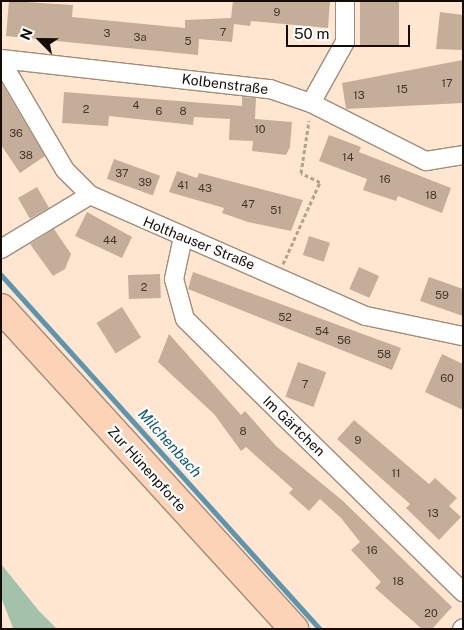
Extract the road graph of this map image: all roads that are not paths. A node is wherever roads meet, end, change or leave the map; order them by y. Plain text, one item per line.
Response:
1 (345, 1) edge
2 (1, 60) edge
3 (311, 103) junction
4 (463, 155) edge
5 (90, 195) junction
6 (183, 237) junction
7 (1, 249) edge
8 (1, 308) edge
9 (463, 336) edge
10 (463, 592) edge
11 (294, 629) edge

1 - 3 street
2 - 3 street, Kolbenstraße
2 - 5 street, Holthauser Straße
3 - 4 street, Kolbenstraße
5 - 6 street, Holthauser Straße
5 - 7 street
6 - 9 street, Holthauser Straße
6 - 10 street, Im Gärtchen
8 - 11 main road, Zur Hünenpforte

